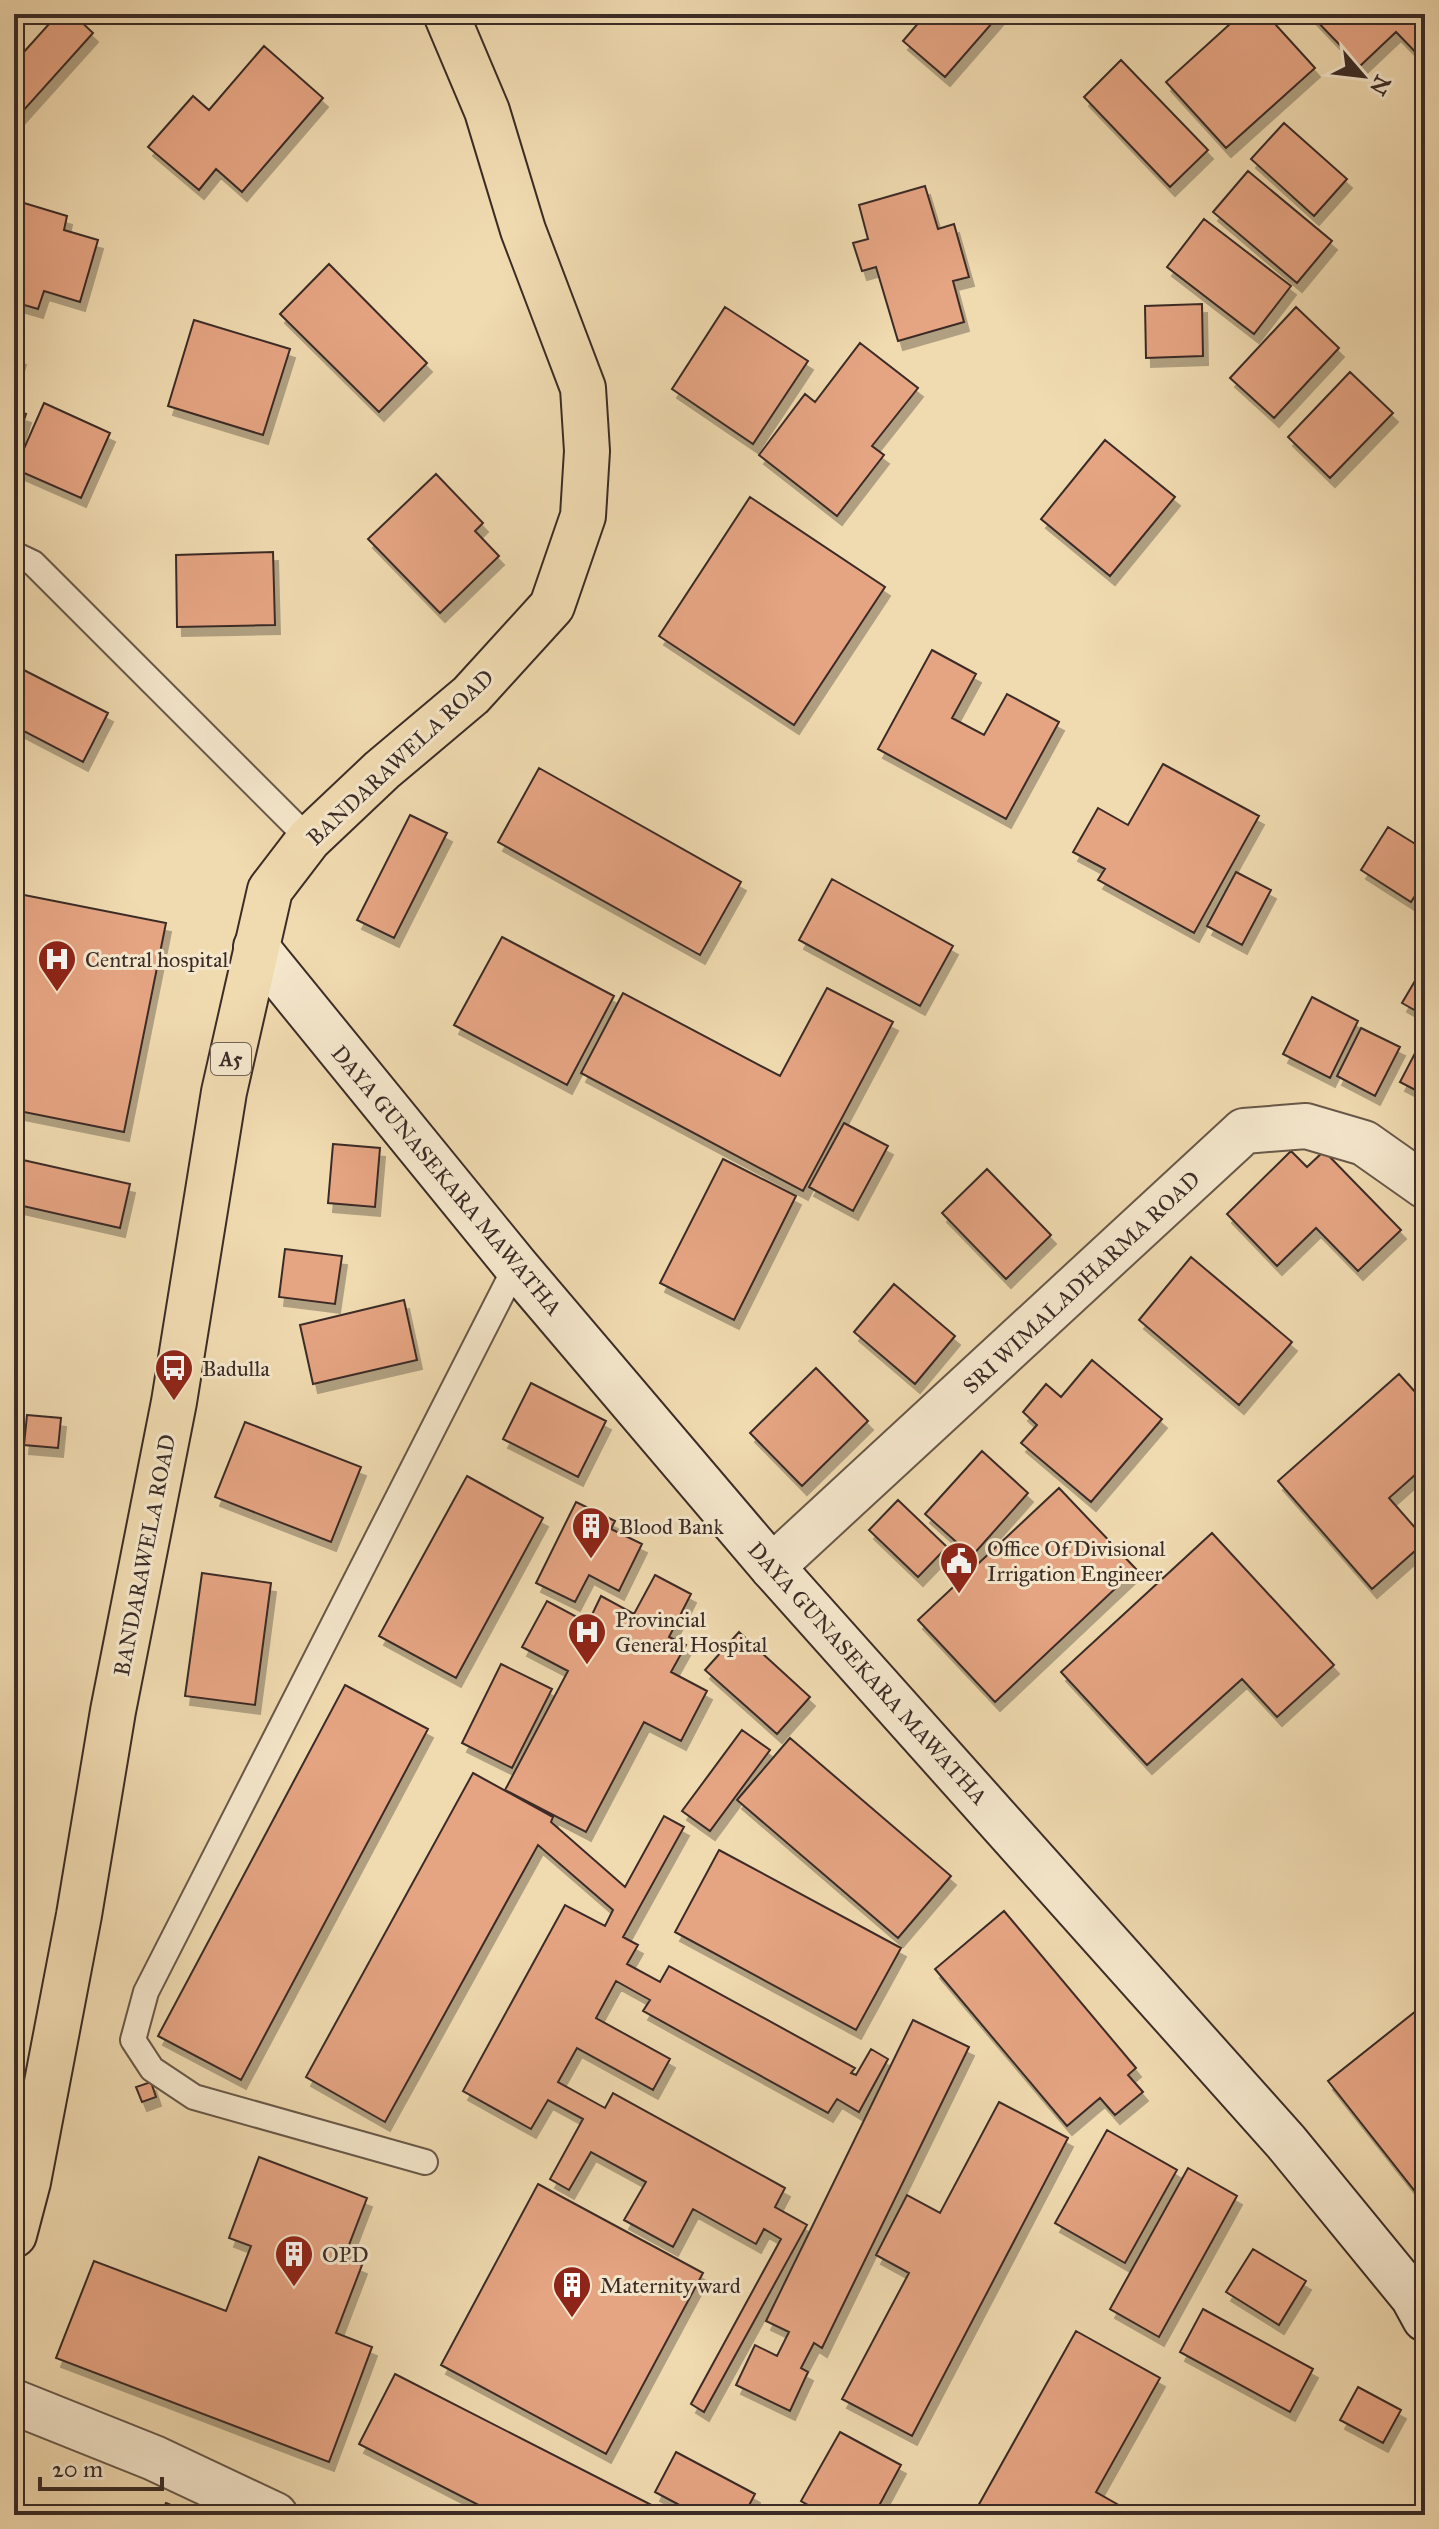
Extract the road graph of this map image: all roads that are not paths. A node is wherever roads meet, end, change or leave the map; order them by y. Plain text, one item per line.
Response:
1 (446, 14) edge
2 (14, 554) edge
3 (309, 839) junction
4 (256, 947) junction
5 (1425, 1186) edge
6 (516, 1266) junction
7 (772, 1567) junction
8 (425, 2162) dead end
9 (21, 2178) edge
10 (14, 2235) edge
11 (1425, 2319) edge
12 (14, 2402) edge
13 (275, 2515) edge

1 - 3 highway, BANDARAWELA ROAD / A5
2 - 3 lane
3 - 4 highway, BANDARAWELA ROAD / A5
4 - 6 street, DAYA GUNASEKARA MAWATHA
4 - 9 highway, BANDARAWELA ROAD / A5
5 - 7 street, SRI WIMALADHARMA ROAD
6 - 7 street, DAYA GUNASEKARA MAWATHA
6 - 8 lane
7 - 11 street, DAYA GUNASEKARA MAWATHA
9 - 10 highway, BANDARAWELA ROAD / A5
12 - 13 street

